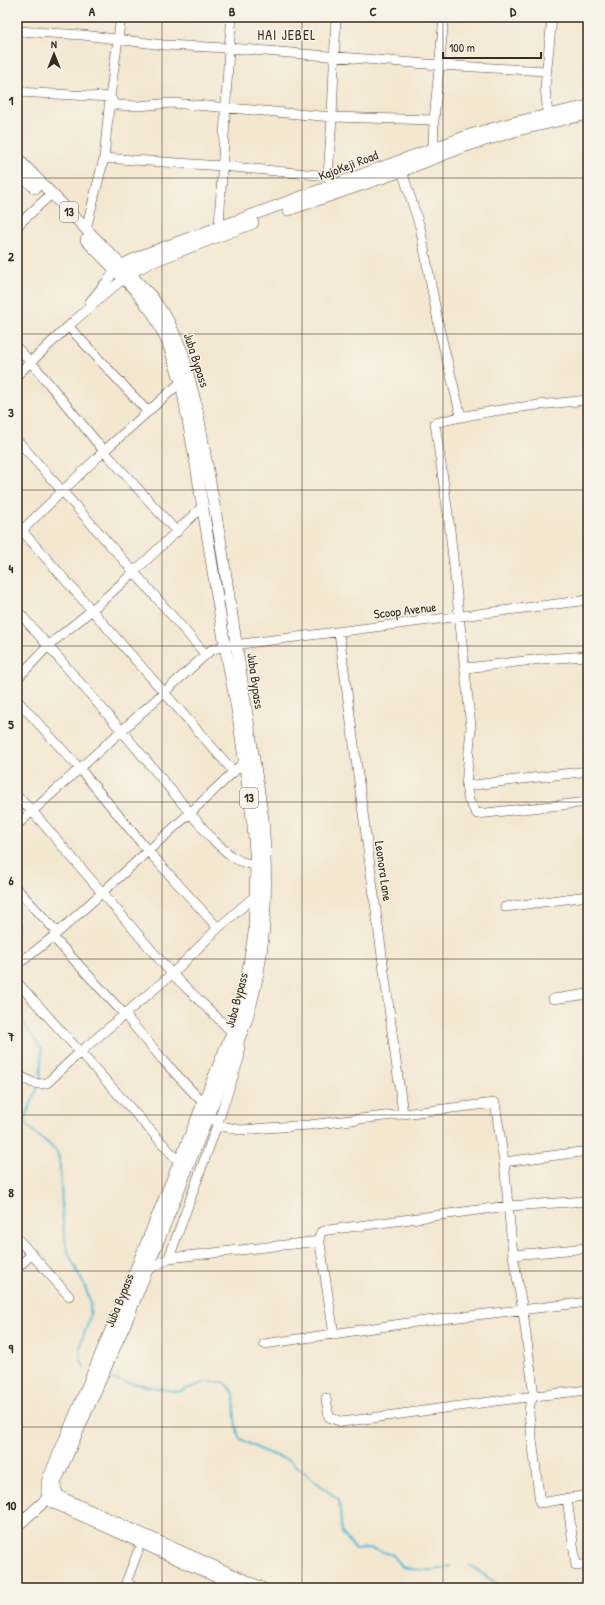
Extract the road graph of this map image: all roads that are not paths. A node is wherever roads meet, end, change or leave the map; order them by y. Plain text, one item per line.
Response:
1 (121, 17) edge
2 (232, 17) edge
3 (336, 17) edge
4 (444, 17) edge
5 (552, 17) edge
6 (581, 17) edge
7 (588, 17) edge
8 (17, 31) edge
9 (118, 39) junction
10 (229, 48) junction
11 (333, 57) junction
12 (439, 65) junction
13 (546, 71) junction
14 (17, 92) edge
15 (110, 97) junction
16 (588, 106) edge
17 (226, 107) junction
18 (548, 114) junction
19 (588, 114) edge
20 (332, 117) junction
21 (434, 120) junction
22 (433, 148) junction
23 (17, 158) edge
24 (104, 158) junction
25 (222, 166) junction
26 (17, 170) edge
27 (402, 171) junction
28 (328, 176) junction
29 (331, 187) junction
30 (48, 196) junction
31 (17, 226) edge
32 (219, 227) junction
33 (86, 229) junction
34 (119, 267) junction
35 (127, 276) junction
36 (72, 324) junction
37 (17, 348) edge
38 (31, 362) junction
39 (17, 375) edge
40 (181, 382) junction
41 (588, 400) edge
42 (148, 412) junction
43 (461, 416) junction
44 (17, 440) edge
45 (104, 451) junction
46 (63, 492) junction
47 (203, 506) junction
48 (19, 530) edge
49 (177, 532) junction
50 (134, 572) junction
51 (588, 600) edge
52 (17, 610) edge
53 (92, 610) junction
54 (460, 616) junction
55 (339, 632) junction
56 (49, 645) junction
57 (231, 646) junction
58 (206, 655) junction
59 (588, 656) edge
60 (466, 668) junction
61 (17, 679) edge
62 (163, 692) junction
63 (18, 705) edge
64 (121, 730) junction
65 (244, 762) junction
66 (80, 769) junction
67 (588, 771) edge
68 (234, 772) junction
69 (466, 786) junction
70 (17, 796) edge
71 (588, 802) edge
72 (33, 812) junction
73 (190, 813) junction
74 (17, 825) edge
75 (148, 850) junction
76 (256, 866) junction
77 (17, 889) edge
78 (102, 893) junction
79 (255, 896) junction
80 (588, 896) edge
81 (505, 907) dead end
82 (218, 928) junction
83 (55, 935) junction
84 (17, 965) edge
85 (172, 974) junction
86 (17, 982) edge
87 (588, 994) edge
88 (553, 999) dead end
89 (124, 1014) junction
90 (235, 1036) junction
91 (79, 1053) junction
92 (17, 1073) edge
93 (207, 1108) junction
94 (403, 1114) junction
95 (217, 1125) junction
96 (588, 1151) edge
97 (504, 1162) junction
98 (180, 1163) junction
99 (588, 1201) edge
100 (508, 1206) junction
101 (17, 1238) edge
102 (320, 1241) junction
103 (588, 1248) edge
104 (32, 1254) junction
105 (513, 1255) junction
106 (169, 1258) junction
107 (17, 1268) edge
108 (145, 1272) junction
109 (69, 1296) dead end
110 (588, 1302) edge
111 (523, 1311) junction
112 (334, 1335) junction
113 (264, 1344) dead end
114 (588, 1390) edge
115 (534, 1396) junction
116 (326, 1398) dead end
117 (51, 1482) junction
118 (588, 1495) edge
119 (48, 1498) junction
120 (566, 1498) junction
121 (76, 1513) junction
122 (30, 1514) junction
123 (17, 1525) edge
124 (138, 1551) dead end
125 (588, 1564) edge
126 (125, 1585) edge
127 (137, 1588) edge
128 (241, 1588) edge
129 (262, 1588) edge

1 - 9 street
2 - 10 street
3 - 11 street
4 - 12 street
5 - 13 street
6 - 7 street
8 - 9 street
9 - 10 street
9 - 15 street
10 - 11 street
10 - 17 street
11 - 12 street
11 - 20 street
12 - 13 street
12 - 21 street
13 - 18 street
14 - 15 street
15 - 17 street
15 - 24 street
16 - 18 main road, KajoKeji Road
17 - 20 street
17 - 25 street
18 - 22 main road, KajoKeji Road
19 - 27 main road, KajoKeji Road
20 - 21 street
20 - 28 street
21 - 22 street
22 - 29 main road, KajoKeji Road
23 - 30 main road, 13
24 - 25 street
24 - 33 street
25 - 28 street
25 - 32 street
26 - 30 main road, 13
27 - 35 main road, KajoKeji Road
27 - 43 street
28 - 29 street
29 - 32 main road, KajoKeji Road
30 - 31 street
30 - 33 main road, 13
30 - 34 main road, 13
32 - 34 main road, KajoKeji Road
33 - 34 main road, 13
34 - 35 main road
34 - 36 street
35 - 36 street
35 - 40 main road, Juba Bypass / 13
35 - 57 main road, Juba Bypass
36 - 38 street
36 - 42 street
37 - 38 street
38 - 39 street
38 - 45 street
40 - 42 street
40 - 47 main road, Juba Bypass / 13
41 - 43 street
42 - 45 street
43 - 54 street
44 - 46 street
45 - 46 street
45 - 49 street
46 - 48 street
46 - 50 street
47 - 49 street
47 - 57 main road, Juba Bypass / 13
48 - 53 street
49 - 50 street
50 - 53 street
50 - 58 street
51 - 54 street, Scoop Avenue
52 - 56 street
53 - 56 street
53 - 62 street
54 - 55 street, Scoop Avenue
54 - 60 street
55 - 57 street, Scoop Avenue
55 - 94 street, Leonora Lane
56 - 61 street
56 - 64 street
57 - 58 street, Scoop Avenue
57 - 65 main road, Juba Bypass / 13
57 - 90 main road, Juba Bypass
58 - 62 street, Scoop Avenue
59 - 60 street
60 - 69 street
62 - 64 street, Scoop Avenue
62 - 68 street
63 - 66 street
64 - 66 street, Scoop Avenue
64 - 73 street
65 - 68 street
65 - 76 main road, Juba Bypass / 13
66 - 72 street, Scoop Avenue
66 - 75 street
67 - 69 street
68 - 73 street
69 - 71 street
70 - 72 street
72 - 74 street, Scoop Avenue
72 - 78 street
73 - 75 street
73 - 76 street
75 - 78 street
75 - 82 street
76 - 79 main road, Juba Bypass / 13
77 - 83 street
78 - 83 street
78 - 85 street
79 - 82 street
79 - 90 main road, Juba Bypass / 13
80 - 81 street
82 - 85 street
83 - 84 street
83 - 89 street
85 - 89 street
85 - 90 street
86 - 91 street
87 - 88 street
89 - 91 street
89 - 93 street
90 - 93 main road, Juba Bypass
90 - 95 street
91 - 92 street
91 - 98 street
93 - 95 street
93 - 98 main road, Juba Bypass
93 - 108 main road, Juba Bypass
94 - 95 street
94 - 97 street
95 - 106 street
96 - 97 street
97 - 100 street
98 - 117 main road, Juba Bypass
99 - 100 street
100 - 102 street
100 - 105 street
101 - 104 street
102 - 106 street
102 - 112 street
103 - 105 street
104 - 107 street
104 - 109 street
105 - 111 street
106 - 108 street
108 - 117 main road, Juba Bypass
110 - 111 street
111 - 112 street
111 - 115 street
112 - 113 street
114 - 115 street
115 - 116 street
115 - 120 street
117 - 119 main road
117 - 123 main road
117 - 129 main road
118 - 120 street
119 - 121 main road
119 - 122 main road
120 - 125 street
121 - 122 main road
121 - 128 main road
122 - 123 main road
124 - 126 street
126 - 127 street

